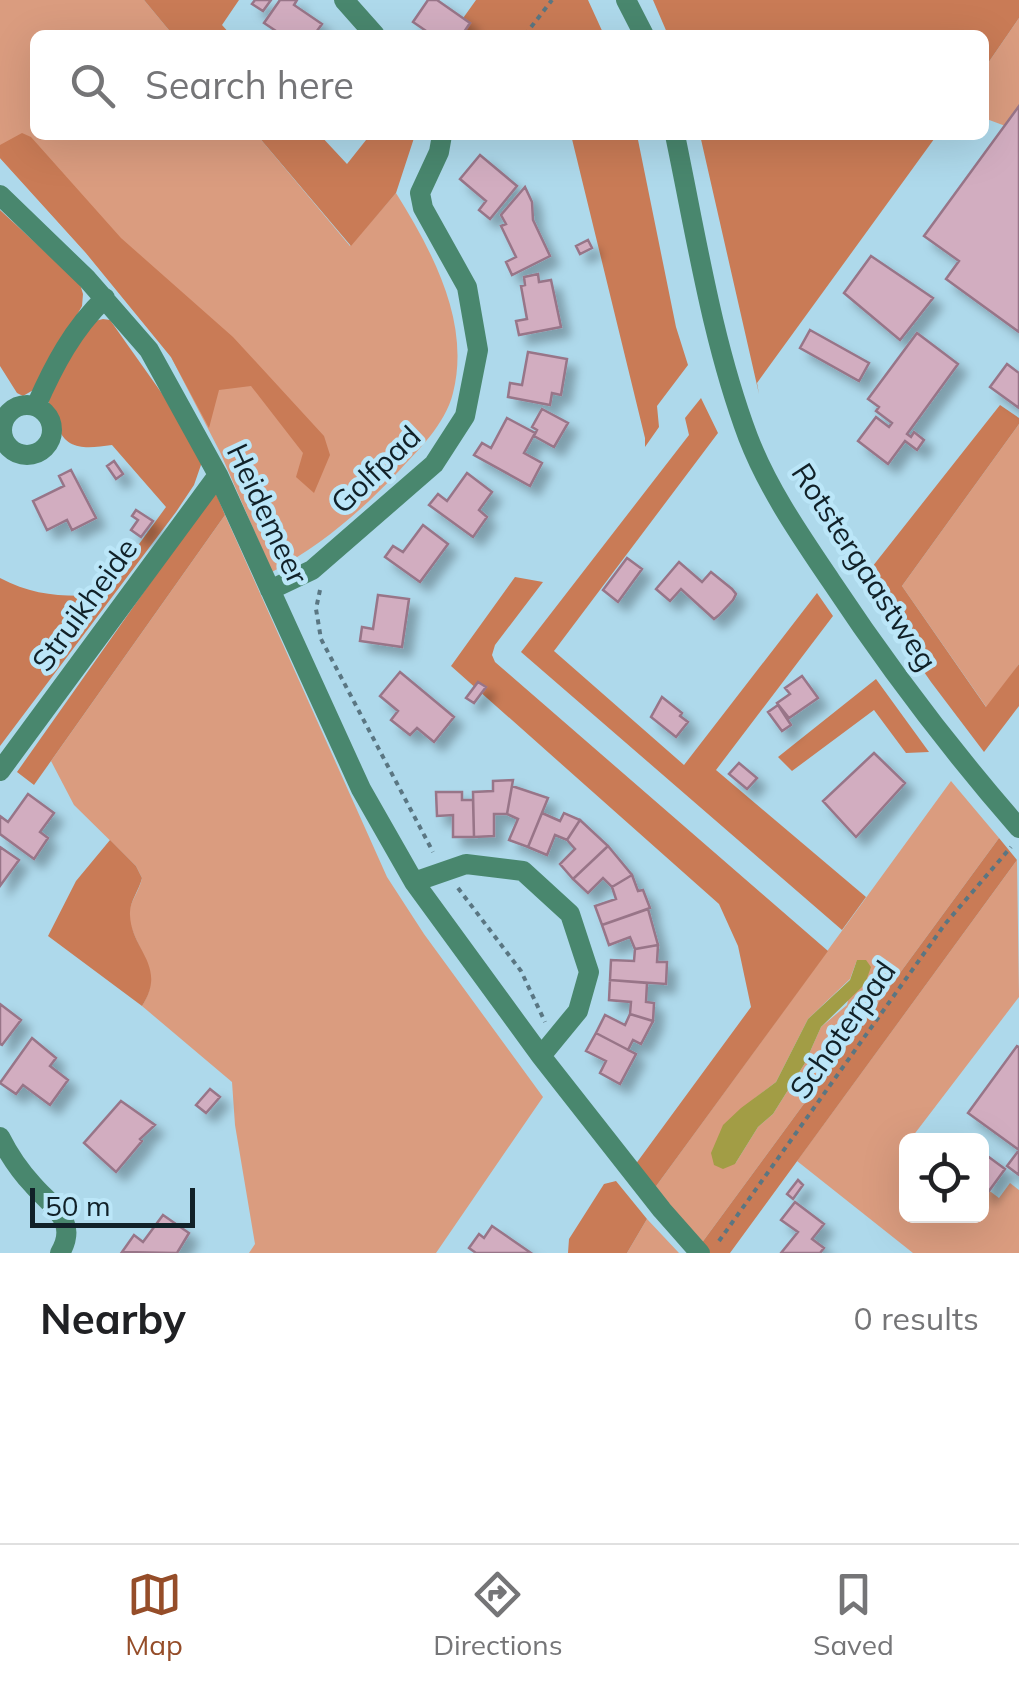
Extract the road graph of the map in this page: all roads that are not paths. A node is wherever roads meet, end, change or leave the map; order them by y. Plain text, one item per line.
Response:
1 (344, 0) edge
2 (626, 0) edge
3 (370, 30) edge
4 (641, 30) edge
5 (441, 140) edge
6 (676, 140) edge
7 (0, 195) edge
8 (105, 298) junction
9 (36, 406) dead end
10 (218, 475) junction
11 (270, 590) junction
12 (0, 772) edge
13 (1019, 828) edge
14 (414, 882) junction
15 (547, 1048) junction
16 (0, 1137) edge
17 (708, 1249) edge
18 (60, 1253) edge

1 - 3 street
2 - 4 street
5 - 11 street, Golfpad
6 - 13 street, Rotstergaastweg
7 - 8 street, Heidemeer
8 - 9 street
8 - 10 street, Heidemeer
10 - 11 street, Heidemeer
10 - 12 street, Struikheide
11 - 14 street, Heidemeer
14 - 15 street, Heidemeer
14 - 15 street
15 - 17 street, Heidemeer
16 - 18 street

